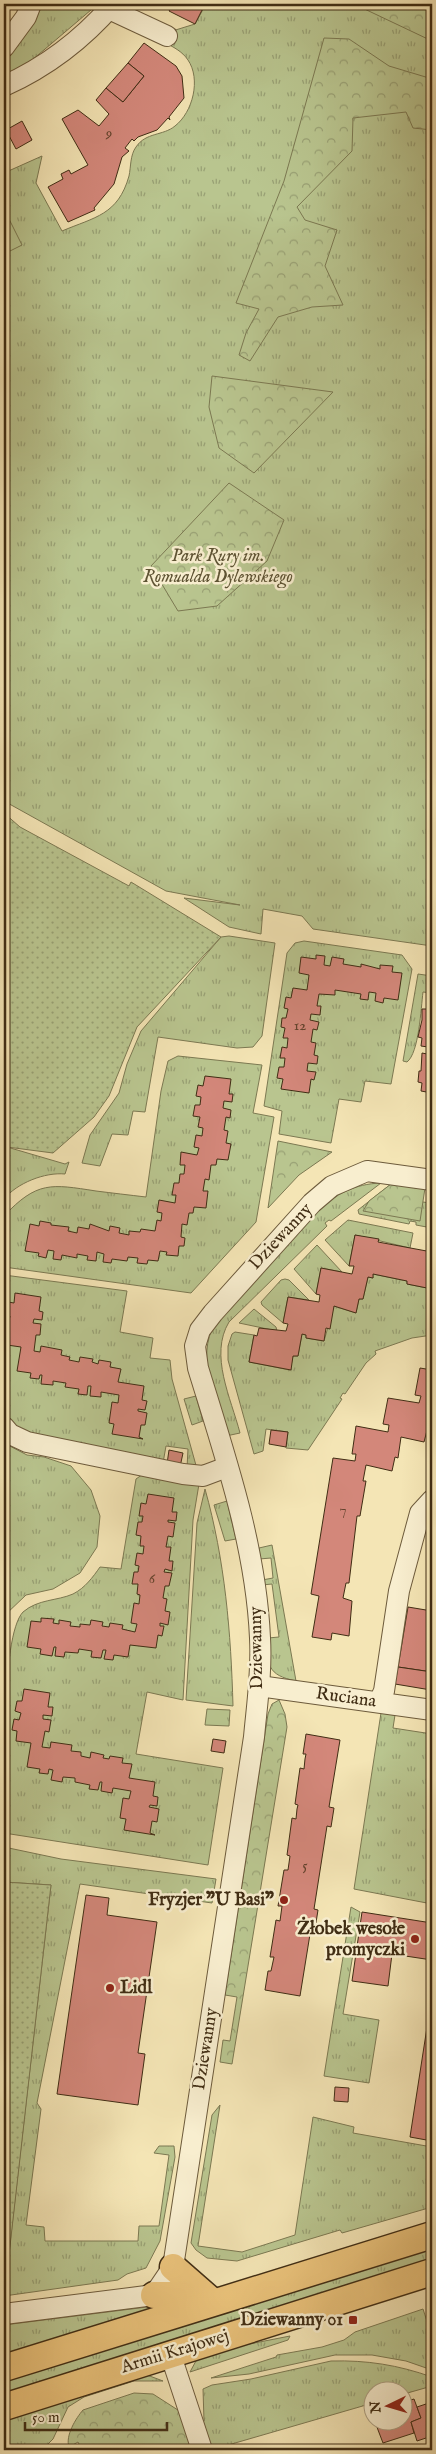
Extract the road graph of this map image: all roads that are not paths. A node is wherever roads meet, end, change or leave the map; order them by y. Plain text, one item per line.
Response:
1 (31, 4) edge
2 (111, 6) edge
3 (167, 36) dead end
4 (4, 47) edge
5 (4, 86) edge
6 (432, 1180) edge
7 (4, 1427) edge
8 (227, 1467) junction
9 (432, 1500) edge
10 (259, 1686) junction
11 (379, 1702) junction
12 (432, 1710) edge
13 (432, 2235) edge
14 (173, 2267) junction
15 (432, 2272) edge
16 (154, 2295) junction
17 (214, 2302) junction
18 (4, 2314) edge
19 (170, 2353) junction
20 (4, 2368) edge
21 (4, 2407) edge
22 (202, 2450) edge

1 - 4 street
2 - 3 street
2 - 5 street
6 - 8 street, Dziewanny
7 - 8 street
8 - 10 street, Dziewanny
9 - 11 street
10 - 11 street, Ruciana
10 - 14 street, Dziewanny
11 - 12 street, Ruciana
13 - 17 main road, Armii Krajowej
14 - 16 street
14 - 17 main road
15 - 19 main road, Armii Krajowej
16 - 17 main road
16 - 18 street
17 - 20 main road, Armii Krajowej
19 - 21 main road, Armii Krajowej
19 - 22 street

